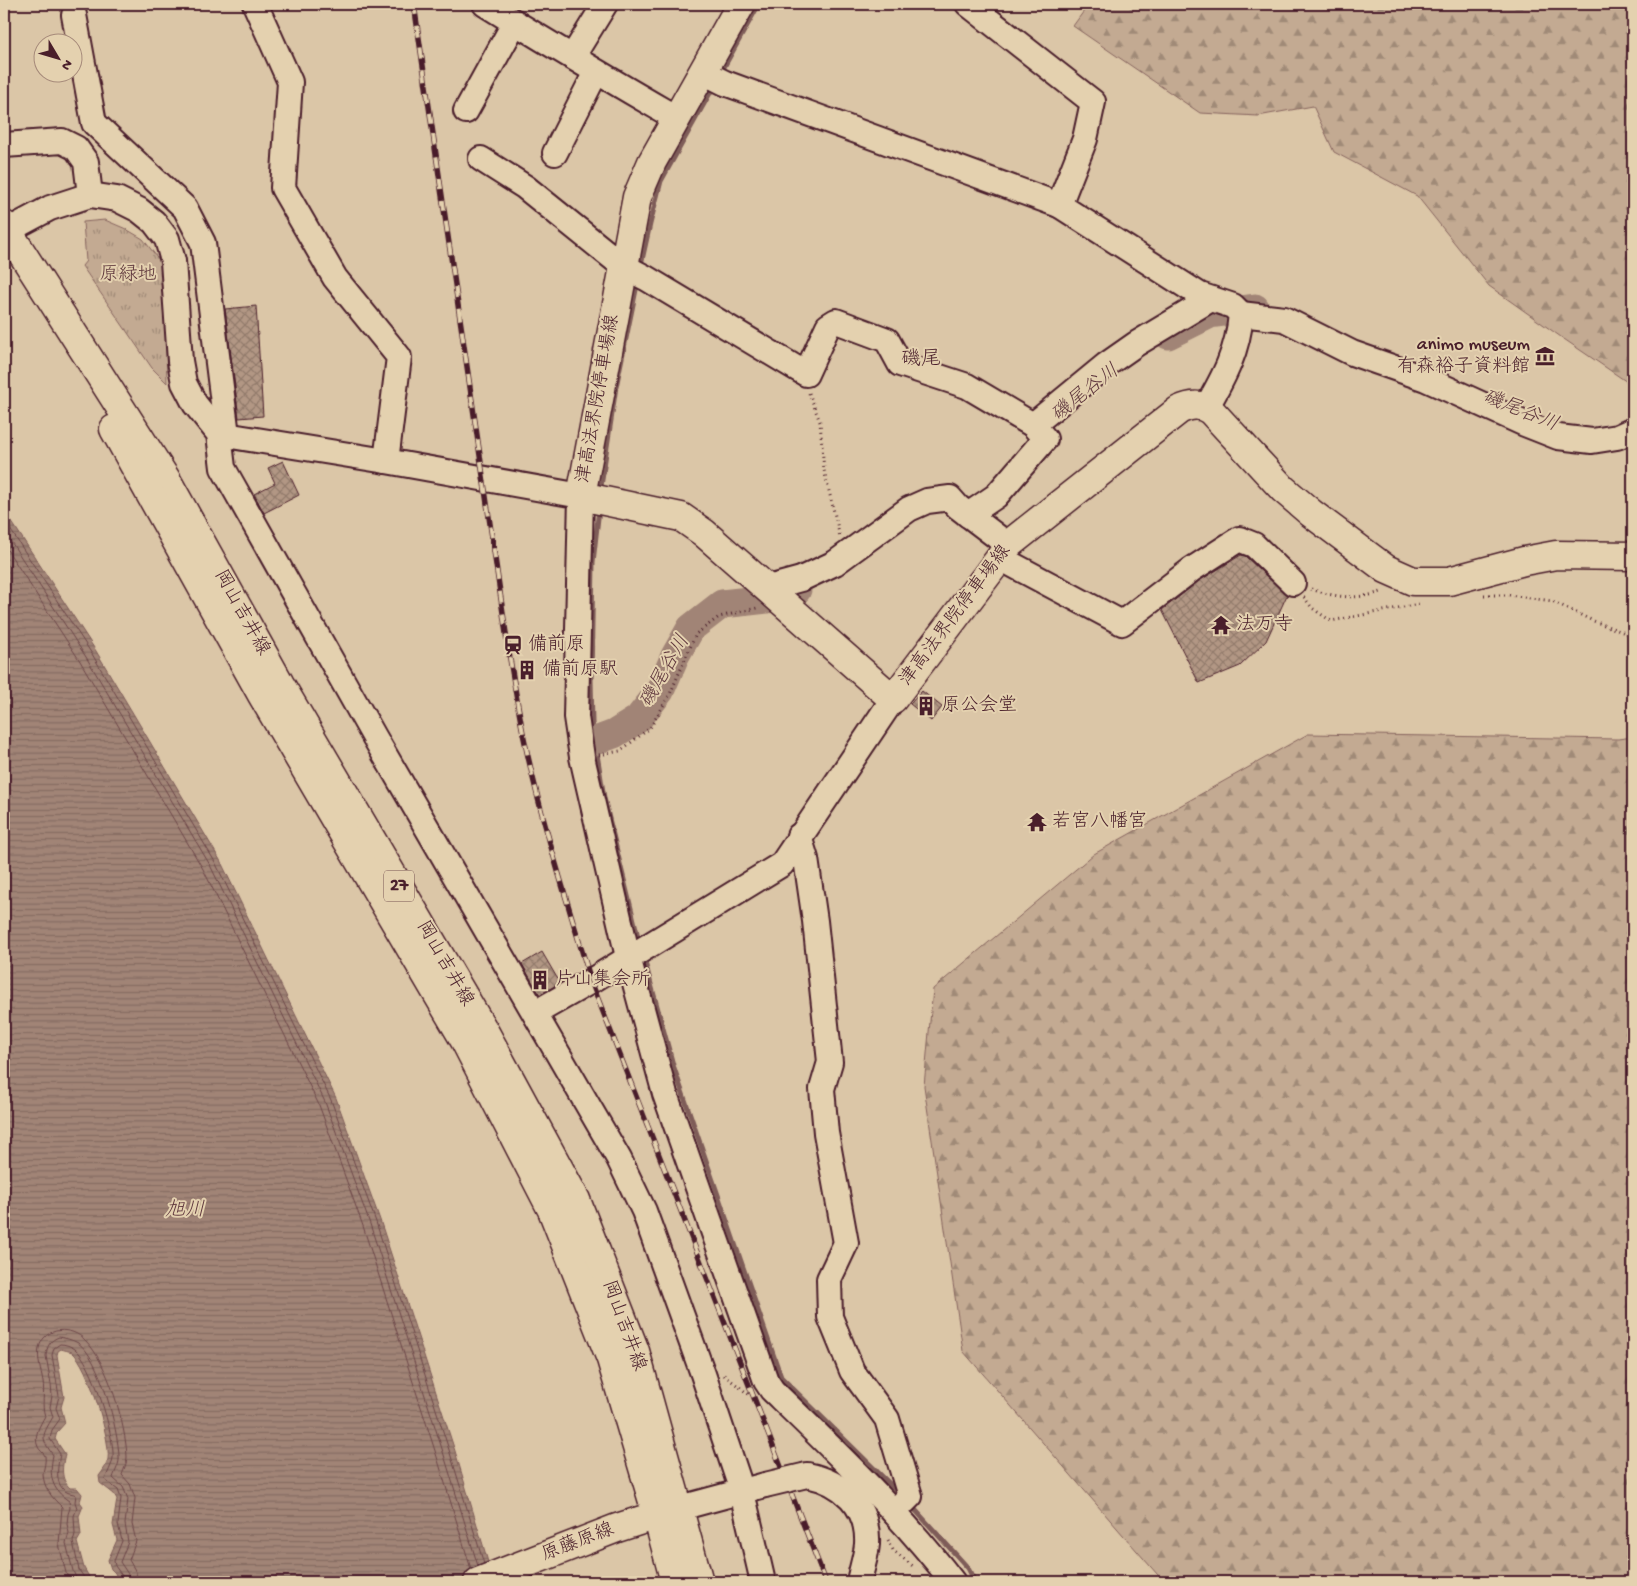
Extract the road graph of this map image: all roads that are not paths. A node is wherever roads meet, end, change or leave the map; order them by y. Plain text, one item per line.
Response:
1 (255, 4) edge
2 (485, 4) edge
3 (604, 4) edge
4 (741, 4) edge
5 (968, 4) edge
6 (74, 15) dead end
7 (515, 22) junction
8 (573, 56) junction
9 (596, 72) junction
10 (712, 77) junction
11 (466, 111) dead end
12 (676, 118) junction
13 (4, 145) edge
14 (555, 153) dead end
15 (481, 159) dead end
16 (90, 195) junction
17 (1059, 206) junction
18 (6, 228) edge
19 (634, 272) junction
20 (1231, 308) junction
21 (1206, 408) junction
22 (1037, 430) junction
23 (1633, 430) edge
24 (223, 434) junction
25 (386, 461) junction
26 (592, 498) junction
27 (960, 508) junction
28 (1004, 552) junction
29 (1633, 556) edge
30 (1293, 583) dead end
31 (774, 594) junction
32 (893, 699) junction
33 (799, 836) junction
34 (637, 952) junction
35 (535, 1013) junction
36 (738, 1479) dead end
37 (902, 1504) junction
38 (745, 1506) dead end
39 (668, 1511) junction
40 (478, 1582) edge
41 (675, 1582) edge
42 (699, 1582) edge
43 (763, 1582) edge
44 (859, 1582) edge
45 (953, 1582) edge

1 - 25 street
2 - 7 street
3 - 8 street
4 - 10 main road, 津高法界院停車場線
5 - 17 street
6 - 24 street
7 - 8 street
7 - 11 street
8 - 9 street
9 - 12 street
9 - 14 street
10 - 12 main road, 津高法界院停車場線
10 - 17 street
12 - 19 main road, 津高法界院停車場線
13 - 16 street
15 - 19 street
16 - 18 street
16 - 24 street
17 - 20 street
18 - 39 main road, 岡山吉井線 / 27
19 - 22 street
19 - 26 main road, 津高法界院停車場線
20 - 21 street
20 - 22 street
20 - 23 street
21 - 28 main road, 津高法界院停車場線
21 - 29 main road
22 - 27 street
24 - 25 street
24 - 35 street
25 - 26 street
26 - 31 main road, 津高法界院停車場線
26 - 34 street
27 - 28 street
27 - 31 street
28 - 30 street
28 - 32 main road, 津高法界院停車場線
31 - 32 main road, 津高法界院停車場線
32 - 33 street
33 - 34 street
33 - 37 street
34 - 35 street
34 - 37 street
35 - 36 street
37 - 45 street
38 - 43 street
39 - 40 main road, 原藤原線
39 - 41 main road, 岡山吉井線 / 27
39 - 42 main road, 岡山吉井線 / 27
39 - 44 street, bridge

